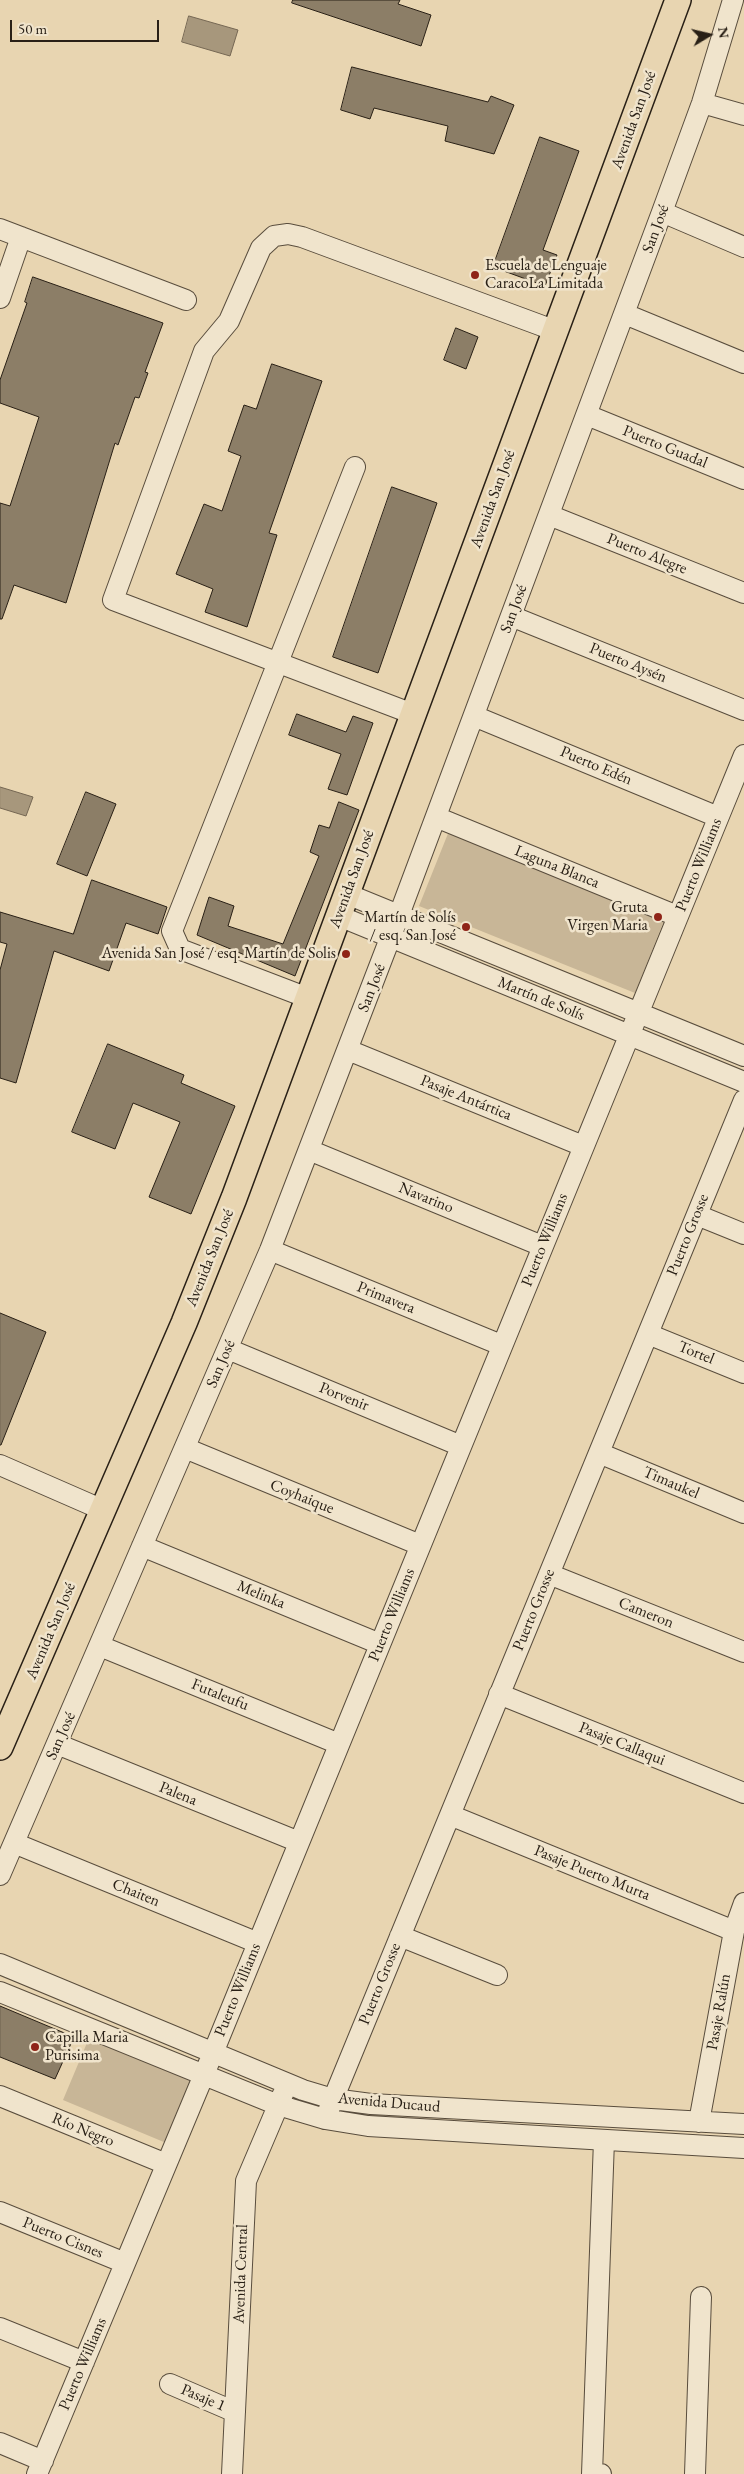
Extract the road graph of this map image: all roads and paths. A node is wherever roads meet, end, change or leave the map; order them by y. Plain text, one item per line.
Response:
1 (678, 0) edge
2 (734, 0) edge
3 (702, 103) junction
4 (744, 115) edge
5 (662, 212) junction
6 (0, 230) edge
7 (21, 237) junction
8 (744, 246) edge
9 (0, 298) edge
10 (186, 300) dead end
11 (624, 314) junction
12 (556, 331) junction
13 (744, 363) edge
14 (587, 415) junction
15 (355, 467) dead end
16 (744, 479) edge
17 (549, 515) junction
18 (744, 593) edge
19 (511, 616) junction
20 (278, 662) junction
21 (744, 710) edge
22 (414, 714) junction
23 (474, 716) junction
24 (744, 755) edge
25 (436, 817) junction
26 (718, 817) junction
27 (343, 905) junction
28 (399, 915) junction
29 (677, 916) junction
30 (391, 937) junction
31 (308, 998) junction
32 (637, 1013) junction
33 (628, 1035) junction
34 (348, 1050) junction
35 (744, 1056) edge
36 (744, 1082) edge
37 (744, 1100) edge
38 (583, 1146) junction
39 (309, 1150) junction
40 (697, 1215) junction
41 (744, 1234) edge
42 (542, 1246) junction
43 (270, 1250) junction
44 (648, 1334) junction
45 (502, 1346) junction
46 (228, 1349) junction
47 (744, 1373) edge
48 (461, 1446) junction
49 (185, 1448) junction
50 (599, 1453) junction
51 (0, 1465) edge
52 (103, 1510) junction
53 (744, 1513) edge
54 (420, 1545) junction
55 (142, 1546) junction
56 (549, 1574) junction
57 (380, 1644) junction
58 (100, 1646) junction
59 (744, 1652) edge
60 (499, 1694) junction
61 (57, 1744) junction
62 (339, 1744) junction
63 (0, 1745) edge
64 (744, 1793) edge
65 (450, 1815) junction
66 (299, 1842) junction
67 (14, 1843) junction
68 (0, 1875) edge
69 (744, 1903) edge
70 (734, 1931) junction
71 (400, 1936) junction
72 (258, 1943) junction
73 (0, 1964) edge
74 (497, 1975) dead end
75 (0, 1992) edge
76 (213, 2053) junction
77 (204, 2075) junction
78 (288, 2084) junction
79 (0, 2096) edge
80 (333, 2099) junction
81 (278, 2105) junction
82 (325, 2119) junction
83 (699, 2122) junction
84 (744, 2124) edge
85 (604, 2140) junction
86 (744, 2148) edge
87 (166, 2164) junction
88 (0, 2212) edge
89 (125, 2263) junction
90 (701, 2297) dead end
91 (0, 2328) edge
92 (84, 2362) junction
93 (170, 2384) dead end
94 (235, 2412) junction
95 (0, 2443) edge
96 (40, 2467) edge
97 (232, 2474) edge
98 (601, 2474) edge
99 (695, 2474) edge

1 - 12 main road, Avenida San José
2 - 3 street, San José
3 - 4 street
3 - 5 street, San José
5 - 8 street
5 - 11 street, San José
6 - 7 street
7 - 9 street
7 - 10 street
11 - 13 street
11 - 14 street, San José
12 - 20 street
12 - 22 main road, Avenida San José
14 - 16 street, Puerto Guadal
14 - 17 street, San José
15 - 20 street
17 - 18 street, Puerto Alegre
17 - 19 street, San José
19 - 21 street, Puerto Aysén
19 - 23 street, San José
20 - 22 street
20 - 31 street
22 - 27 main road, Avenida San José
23 - 25 street, San José
23 - 26 street, Puerto Edén
24 - 26 street, Puerto Williams
25 - 28 street, San José
25 - 29 street, Laguna Blanca
26 - 29 street, Puerto Williams
27 - 28 street, Martín de Solís
27 - 30 street, Martín de Solís
27 - 31 main road, Avenida San José
28 - 30 street, San José
28 - 32 street, Martín de Solís
29 - 32 street, Puerto Williams
30 - 33 street, Martín de Solís
30 - 34 street, San José
31 - 52 main road, Avenida San José
32 - 33 street, Puerto Williams
32 - 35 street, Martín de Solís
33 - 36 street, Martín de Solís
33 - 38 street, Puerto Williams
34 - 38 street, Pasaje Antártica
34 - 39 street, San José
37 - 40 street, Puerto Grosse
38 - 42 street, Puerto Williams
39 - 42 street, Navarino
39 - 43 street, San José
40 - 41 street
40 - 44 street, Puerto Grosse
42 - 45 street, Puerto Williams
43 - 45 street, Primavera
43 - 46 street, San José
44 - 47 street, Tortel
44 - 50 street, Puerto Grosse
45 - 48 street, Puerto Williams
46 - 48 street, Porvenir
46 - 49 street, San José
48 - 54 street, Puerto Williams
49 - 54 street, Coyhaique
49 - 55 street, San José
50 - 53 street, Timaukel
50 - 56 street, Puerto Grosse
51 - 52 street
52 - 63 main road, Avenida San José
54 - 57 street, Puerto Williams
55 - 57 street, Melinka
55 - 58 street, San José
56 - 59 street, Cameron
56 - 60 street, Puerto Grosse
57 - 62 street, Puerto Williams
58 - 61 street, San José
58 - 62 street, Futaleufu
60 - 64 street, Pasaje Callaqui
60 - 65 street, Puerto Grosse
61 - 66 street, Palena
61 - 67 street, San José
62 - 66 street, Puerto Williams
65 - 70 street, Pasaje Puerto Murta
65 - 71 street, Puerto Grosse
66 - 72 street, Puerto Williams
67 - 68 street, San José
67 - 72 street, Chaiten
69 - 70 street, Pasaje Ralún
70 - 83 street, Pasaje Ralún
71 - 74 street
71 - 80 street, Puerto Grosse
72 - 76 street, Puerto Williams
73 - 76 street, Avenida Ducaud
75 - 77 street, Avenida Ducaud
76 - 77 street, Puerto Williams
76 - 78 street, Avenida Ducaud
77 - 81 street, Avenida Ducaud
77 - 87 street, Puerto Williams
78 - 80 street, Avenida Ducaud
78 - 81 street, Avenida Central
79 - 87 street, Río Negro
80 - 82 street, Puerto Grosse
80 - 83 street, Avenida Ducaud
81 - 82 street, Avenida Ducaud
81 - 94 street, Avenida Central
82 - 85 street, Avenida Ducaud
83 - 84 street, Avenida Ducaud
85 - 86 street, Avenida Ducaud
85 - 98 street
87 - 89 street, Puerto Williams
88 - 89 street, Puerto Cisnes
89 - 92 street, Puerto Williams
90 - 99 street
91 - 92 street
92 - 96 street, Puerto Williams
93 - 94 street, Pasaje 1
94 - 97 street, Avenida Central
95 - 96 street

